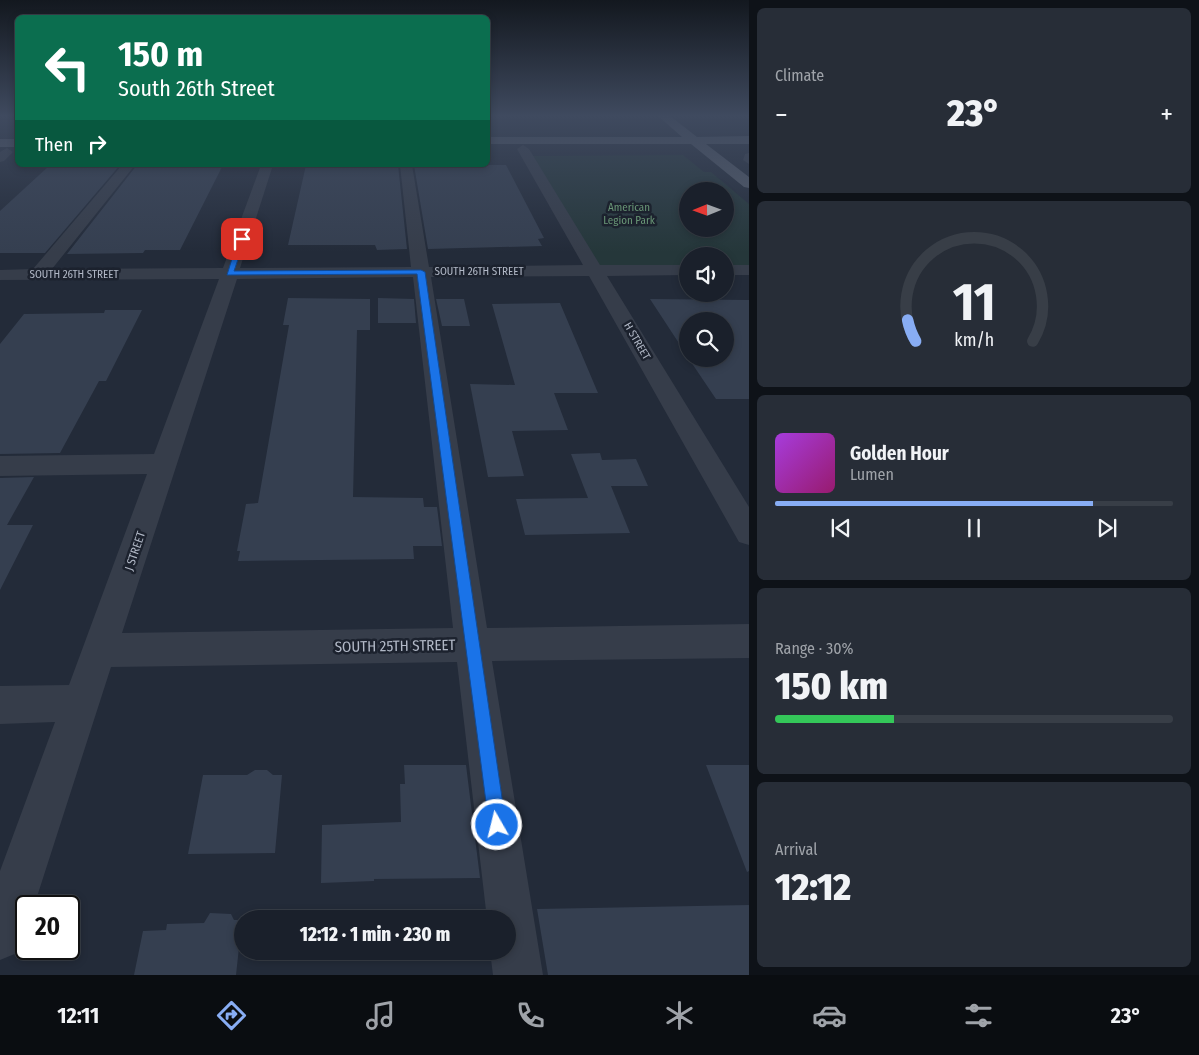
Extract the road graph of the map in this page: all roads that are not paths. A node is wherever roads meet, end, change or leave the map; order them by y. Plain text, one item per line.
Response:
1 (530, 160) edge
2 (719, 160) edge
3 (127, 167) edge
4 (266, 167) edge
5 (406, 167) edge
6 (749, 184) edge
7 (679, 270) edge
8 (734, 270) edge
9 (749, 270) edge
10 (595, 271) junction
11 (421, 272) junction
12 (230, 273) junction
13 (38, 274) junction
14 (0, 275) edge
15 (165, 464) junction
16 (0, 466) edge
17 (749, 534) edge
18 (749, 641) edge
19 (473, 644) junction
20 (100, 650) junction
21 (82, 703) junction
22 (0, 705) edge
23 (0, 936) edge
24 (518, 975) edge

1 - 10 street, H STREET
2 - 6 main road
3 - 13 street
4 - 12 street, J STREET
5 - 11 street
7 - 10 street, SOUTH 26TH STREET
8 - 9 street
10 - 11 street, SOUTH 26TH STREET
10 - 17 street, H STREET
11 - 12 street, SOUTH 26TH STREET
11 - 19 street
12 - 13 street, SOUTH 26TH STREET
12 - 15 street, J STREET
13 - 14 street, SOUTH 26TH STREET
15 - 16 street
15 - 20 street, J STREET
18 - 19 street, SOUTH 25TH STREET
19 - 20 street, SOUTH 25TH STREET
19 - 24 street
20 - 21 street, J STREET
21 - 22 street
21 - 23 street, J STREET

